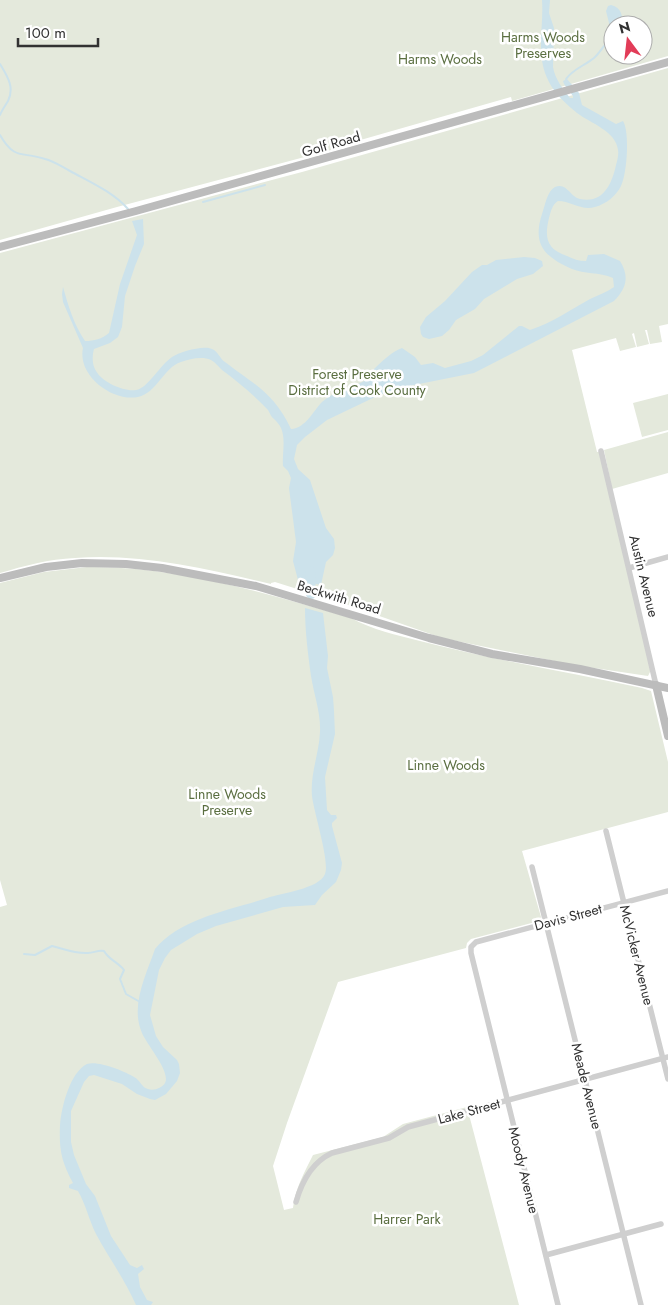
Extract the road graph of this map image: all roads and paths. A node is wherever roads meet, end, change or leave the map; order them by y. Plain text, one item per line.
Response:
1 (668, 62) edge
2 (0, 247) edge
3 (601, 451) dead end
4 (668, 557) edge
5 (629, 568) junction
6 (0, 578) edge
7 (656, 685) junction
8 (668, 688) edge
9 (667, 724) edge
10 (668, 736) edge
11 (606, 831) dead end
12 (532, 867) dead end
13 (668, 891) edge
14 (624, 902) junction
15 (546, 923) junction
16 (471, 947) joint
17 (666, 1058) edge
18 (668, 1079) edge
19 (585, 1080) junction
20 (507, 1101) junction
21 (296, 1202) dead end
22 (661, 1224) dead end
23 (623, 1235) junction
24 (546, 1255) junction
25 (558, 1305) edge
26 (641, 1305) edge

1 - 2 street, Golf Road
3 - 5 street, Austin Avenue
4 - 5 street
5 - 7 street, Austin Avenue
6 - 7 street, Beckwith Road
7 - 8 street, Beckwith Road
7 - 9 street, Austin Avenue
9 - 10 street, Austin Avenue
11 - 14 street, McVicker Avenue
12 - 15 street, Meade Avenue
13 - 14 street, Davis Street
14 - 15 street, Davis Street
14 - 17 street, McVicker Avenue
15 - 16 street, Davis Street
15 - 19 street, Meade Avenue
16 - 20 street, Moody Avenue
17 - 18 street, McVicker Avenue
17 - 19 street, Lake Street
19 - 20 street, Lake Street
19 - 23 street, Meade Avenue
20 - 21 street, Lake Street
20 - 24 street, Moody Avenue
22 - 23 street
23 - 24 street
23 - 26 street, Meade Avenue
24 - 25 street, Moody Avenue

